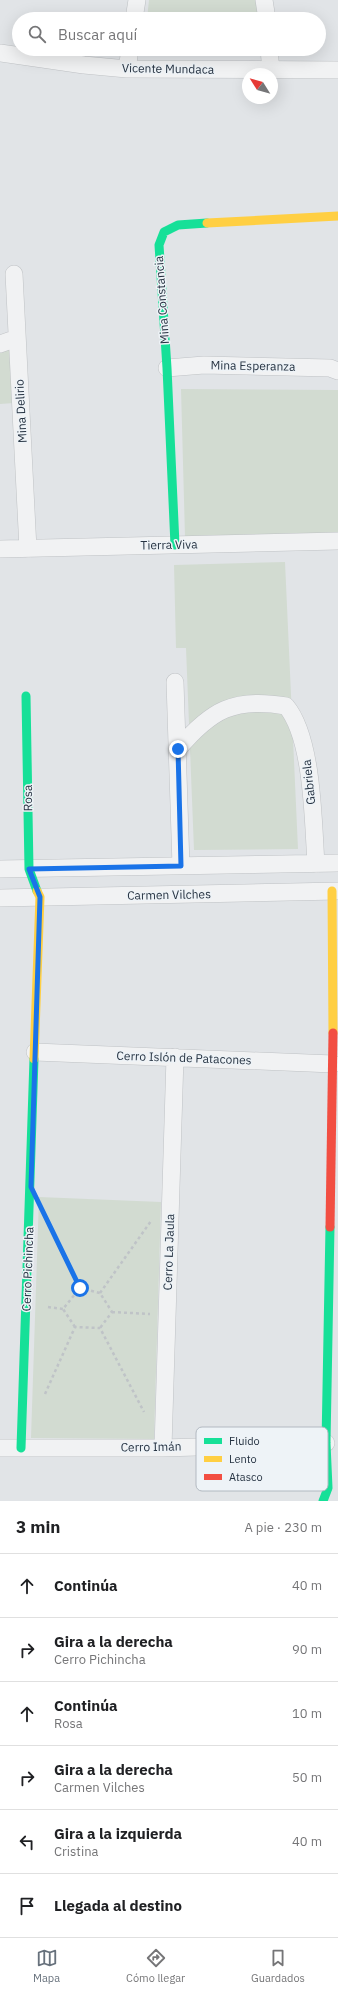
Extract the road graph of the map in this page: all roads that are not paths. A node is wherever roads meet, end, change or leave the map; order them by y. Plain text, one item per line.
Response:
1 (137, 0) edge
2 (264, 0) edge
3 (135, 12) edge
4 (266, 12) edge
5 (0, 52) edge
6 (12, 54) edge
7 (26, 56) edge
8 (129, 56) edge
9 (270, 56) edge
10 (271, 68) edge
11 (127, 69) junction
12 (338, 70) edge
13 (242, 71) edge
14 (278, 71) edge
15 (338, 216) edge
16 (14, 274) dead end
17 (17, 338) junction
18 (0, 344) edge
19 (167, 368) junction
20 (338, 371) edge
21 (338, 541) edge
22 (175, 545) junction
23 (28, 549) junction
24 (0, 550) edge
25 (175, 682) dead end
26 (26, 696) dead end
27 (178, 749) junction
28 (338, 863) edge
29 (316, 864) junction
30 (181, 866) junction
31 (0, 869) edge
32 (29, 869) junction
33 (335, 891) edge
34 (40, 897) junction
35 (0, 898) edge
36 (35, 1052) junction
37 (175, 1057) junction
38 (333, 1064) junction
39 (326, 1427) edge
40 (196, 1447) edge
41 (0, 1448) edge
42 (21, 1448) junction
43 (163, 1448) junction
44 (328, 1468) edge
45 (330, 1492) edge

1 - 3 street
2 - 4 street
5 - 6 street, Vicente Mundaca
7 - 11 street, Vicente Mundaca
8 - 11 street
9 - 10 street
11 - 13 street, Vicente Mundaca
12 - 14 street, Vicente Mundaca
15 - 19 street, Mina Constancia
16 - 17 street, Mina Delirio
17 - 18 street
17 - 23 street, Mina Delirio
19 - 20 street, Mina Esperanza
19 - 22 street, Mina Constancia
21 - 22 street, Tierra Viva
22 - 23 street, Tierra Viva
23 - 24 street, Tierra Viva
25 - 27 street
26 - 32 street, Rosa
27 - 29 street, Gabriela
27 - 30 street
28 - 29 street
29 - 30 street
30 - 32 street
31 - 32 street
32 - 34 street, Rosa
33 - 34 street, Carmen Vilches
33 - 38 street
34 - 35 street, Carmen Vilches
34 - 36 street, Cerro Pichincha
36 - 37 street, Cerro Islón de Patacones
36 - 42 street, Cerro Pichincha
37 - 38 street, Cerro Islón de Patacones
37 - 43 street, Cerro La Jaula
38 - 39 street
40 - 43 street, Cerro Imán
41 - 42 street, Cerro Imán
42 - 43 street, Cerro Imán
44 - 45 street

